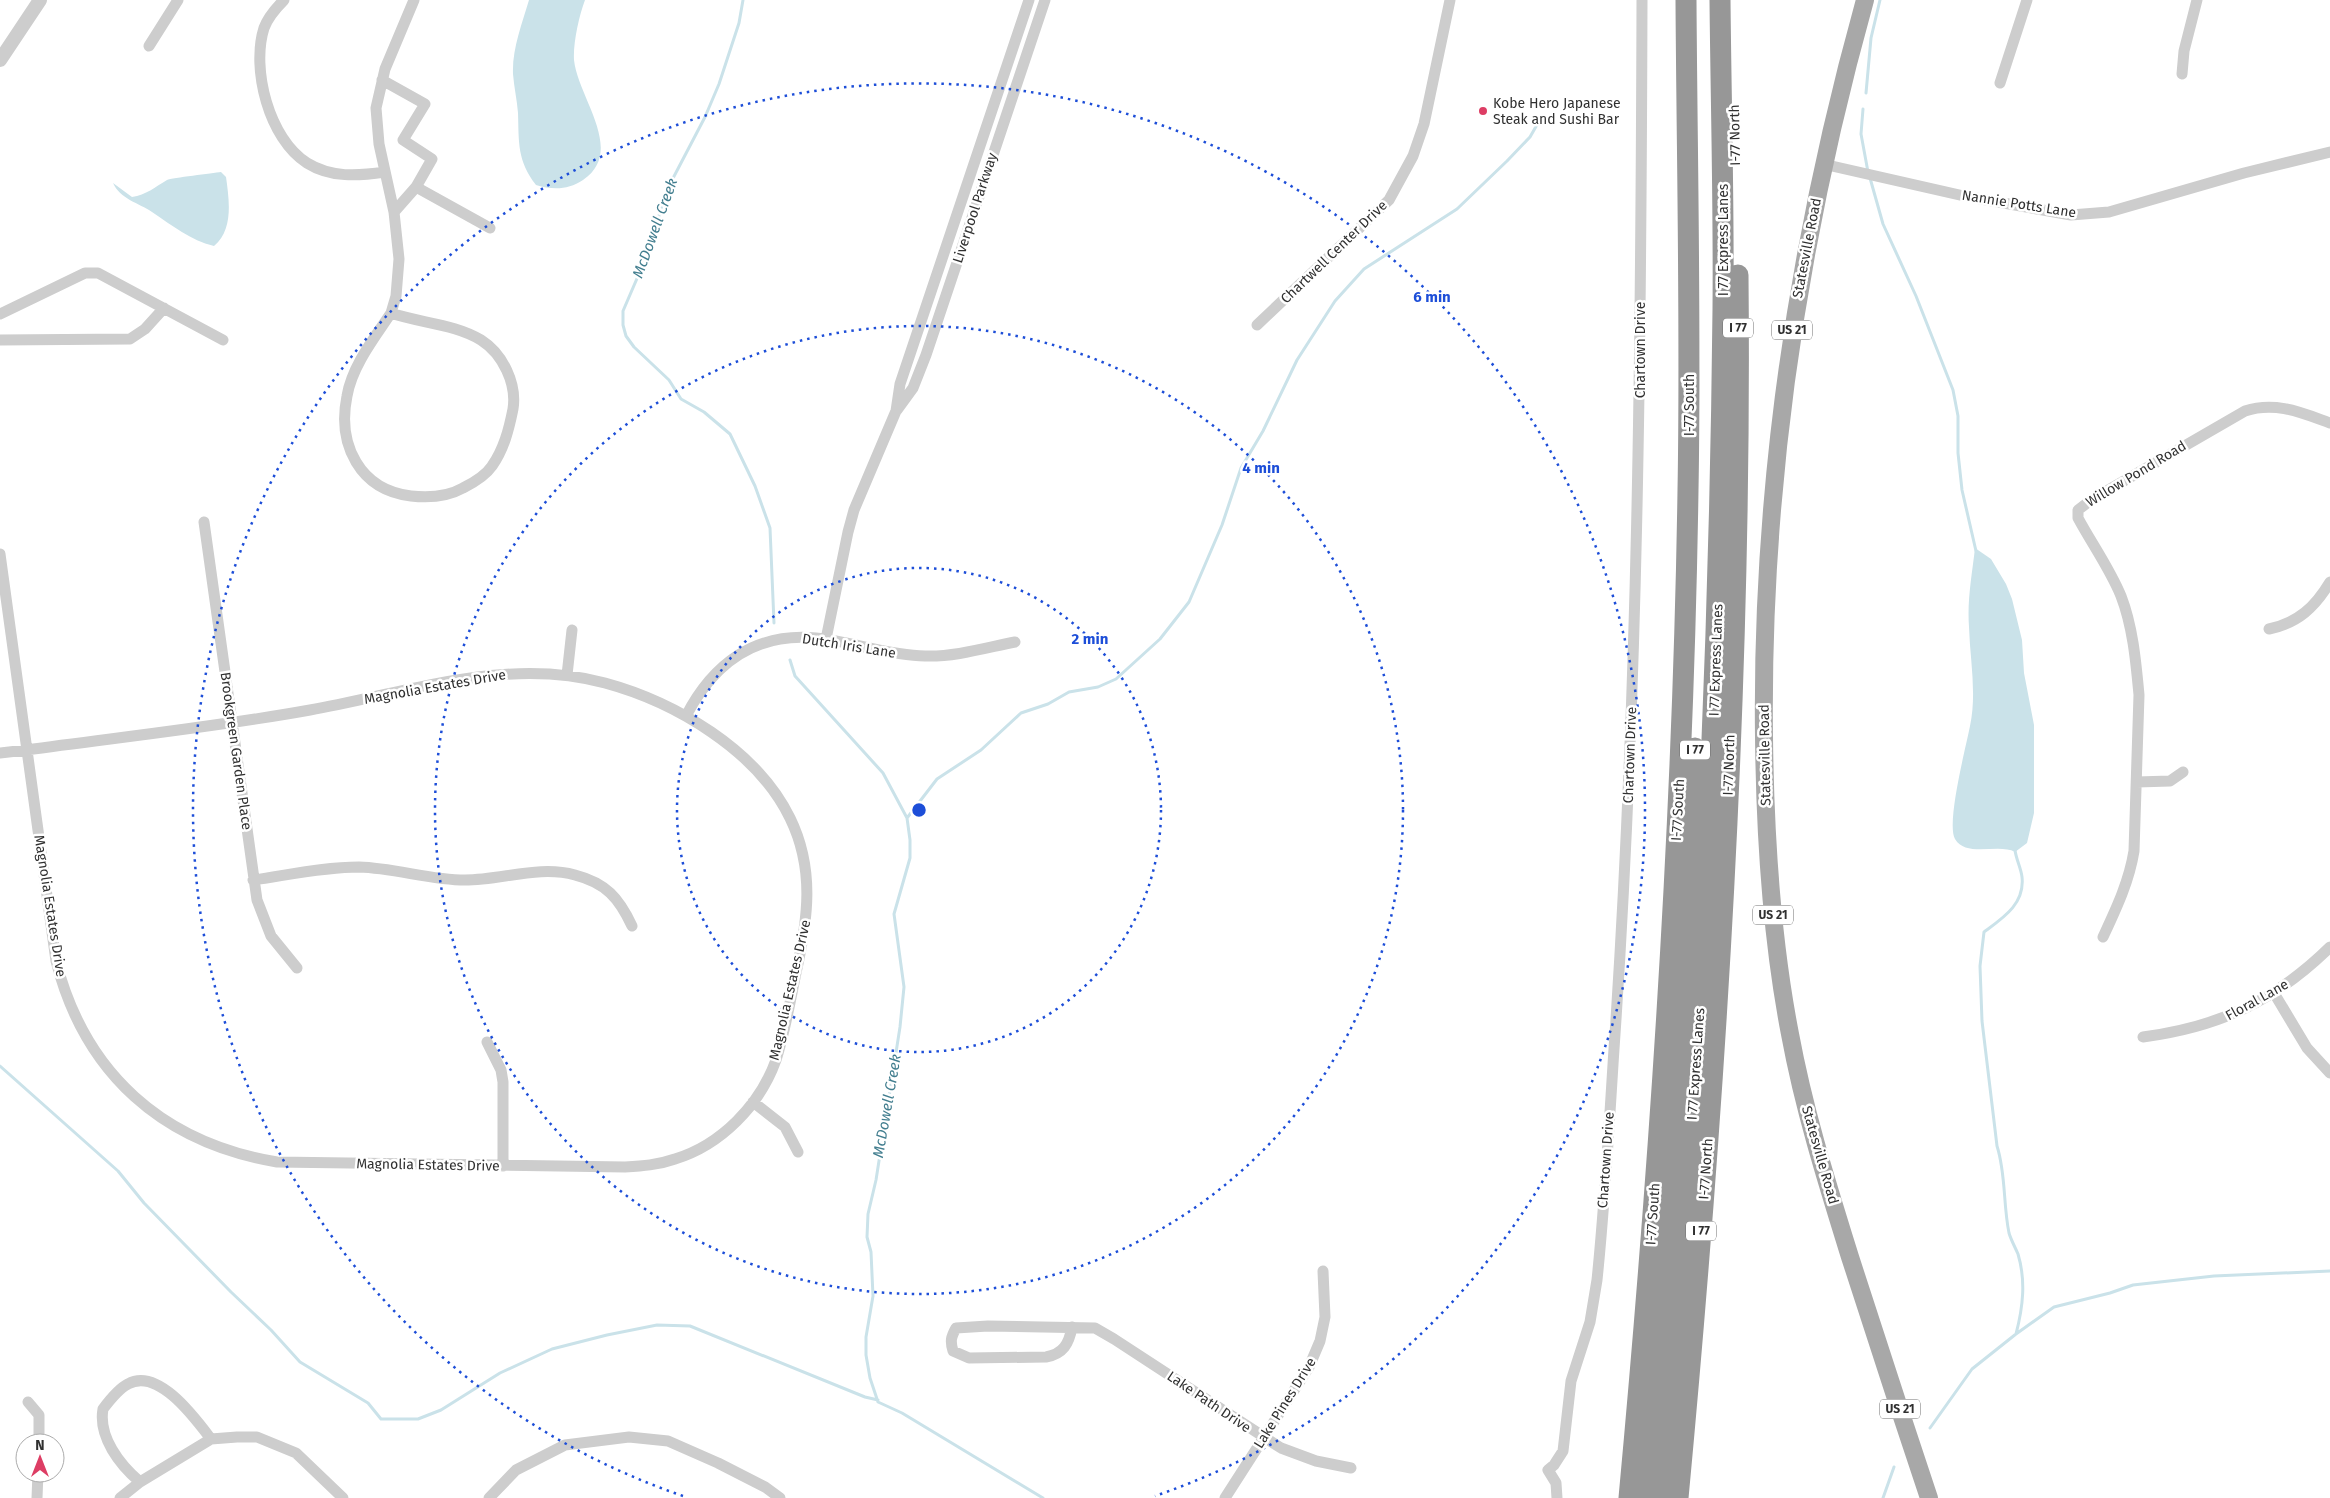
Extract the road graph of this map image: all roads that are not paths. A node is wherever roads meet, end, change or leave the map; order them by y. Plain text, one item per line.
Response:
1 (40, 0) edge
2 (178, 0) edge
3 (284, 0) edge
4 (1029, 0) edge
5 (1045, 0) edge
6 (1450, 0) edge
7 (1642, 0) edge
8 (1686, 0) edge
9 (1698, 0) edge
10 (1720, 0) edge
11 (1733, 0) edge
12 (1865, 0) edge
13 (2027, 0) edge
14 (2197, 0) edge
15 (411, 1) edge
16 (149, 46) dead end
17 (0, 60) edge
18 (2182, 74) dead end
19 (382, 80) junction
20 (2000, 83) dead end
21 (2330, 152) edge
22 (1823, 164) junction
23 (385, 172) junction
24 (416, 187) junction
25 (394, 212) junction
26 (490, 228) dead end
27 (164, 308) junction
28 (391, 313) junction
29 (0, 314) edge
30 (1257, 325) dead end
31 (0, 340) edge
32 (223, 340) dead end
33 (896, 411) junction
34 (2330, 423) edge
35 (204, 522) dead end
36 (0, 554) edge
37 (2330, 582) edge
38 (2269, 629) dead end
39 (572, 630) dead end
40 (826, 640) junction
41 (1015, 642) dead end
42 (567, 675) junction
43 (686, 716) junction
44 (232, 722) junction
45 (26, 750) junction
46 (0, 754) edge
47 (2183, 772) dead end
48 (2137, 782) junction
49 (253, 880) junction
50 (632, 926) dead end
51 (2103, 937) dead end
52 (2330, 947) edge
53 (1719, 963) junction
54 (297, 968) dead end
55 (2274, 993) junction
56 (2143, 1037) dead end
57 (487, 1042) dead end
58 (2330, 1073) edge
59 (1695, 1085) junction
60 (753, 1102) junction
61 (798, 1152) dead end
62 (503, 1166) junction
63 (1324, 1271) dead end
64 (1072, 1327) junction
65 (28, 1402) dead end
66 (1636, 1429) junction
67 (40, 1433) edge
68 (1263, 1438) junction
69 (211, 1439) junction
70 (1351, 1468) dead end
71 (140, 1482) junction
72 (38, 1483) edge
73 (37, 1498) edge
74 (120, 1498) edge
75 (343, 1498) edge
76 (489, 1498) edge
77 (780, 1498) edge
78 (1225, 1498) edge
79 (1557, 1498) edge
80 (1629, 1498) edge
81 (1638, 1498) edge
82 (1646, 1498) edge
83 (1662, 1498) edge
84 (1678, 1498) edge
85 (1928, 1498) edge

1 - 17 street
2 - 16 street
3 - 23 street
4 - 33 street, Liverpool Parkway
5 - 33 street, Liverpool Parkway
6 - 30 street, Chartwell Center Drive
7 - 79 street, Chartown Drive
8 - 66 highway, I-77 South / I 77
9 - 82 highway, I 77 Express Lanes / I 77
10 - 59 highway, I 77 Express Lanes / I 77
11 - 53 highway, I-77 North / I 77
12 - 22 main road, Statesville Road / US 21
13 - 20 street
14 - 18 street
15 - 19 street
19 - 23 street
19 - 24 street
21 - 22 street, Nannie Potts Lane
22 - 85 main road, Statesville Road / US 21
23 - 25 street
24 - 25 street
24 - 26 street
25 - 28 street
27 - 29 street
27 - 31 street
27 - 32 street
28 - 28 street
33 - 40 street, Liverpool Parkway
34 - 48 street, Willow Pond Road
35 - 44 street, Brookgreen Garden Place
36 - 45 street, Magnolia Estates Drive
37 - 38 street
39 - 42 street
40 - 41 street, Dutch Iris Lane
40 - 43 street, Dutch Iris Lane
42 - 43 street, Magnolia Estates Drive
42 - 44 street, Magnolia Estates Drive
43 - 60 street, Magnolia Estates Drive
44 - 45 street, Magnolia Estates Drive
44 - 49 street, Brookgreen Garden Place
45 - 46 street, Magnolia Estates Drive
45 - 62 street, Magnolia Estates Drive
47 - 48 street
48 - 51 street, Willow Pond Road
49 - 50 street
49 - 54 street, Brookgreen Garden Place
52 - 55 street, Floral Lane
53 - 59 highway
53 - 84 highway, I-77 North / I 77
55 - 56 street, Floral Lane
55 - 58 street
57 - 62 street
59 - 83 highway, I 77 Express Lanes / I 77
60 - 61 street
60 - 62 street, Magnolia Estates Drive
63 - 68 street, Lake Pines Drive
64 - 64 street, Lake Path Drive
64 - 68 street, Lake Path Drive
65 - 67 street
66 - 80 highway, I-77 South / I 77
66 - 81 highway
68 - 70 street, Lake Path Drive
68 - 78 street, Lake Pines Drive
69 - 71 street
69 - 71 street
69 - 75 street
71 - 74 street
72 - 73 street
76 - 77 street

